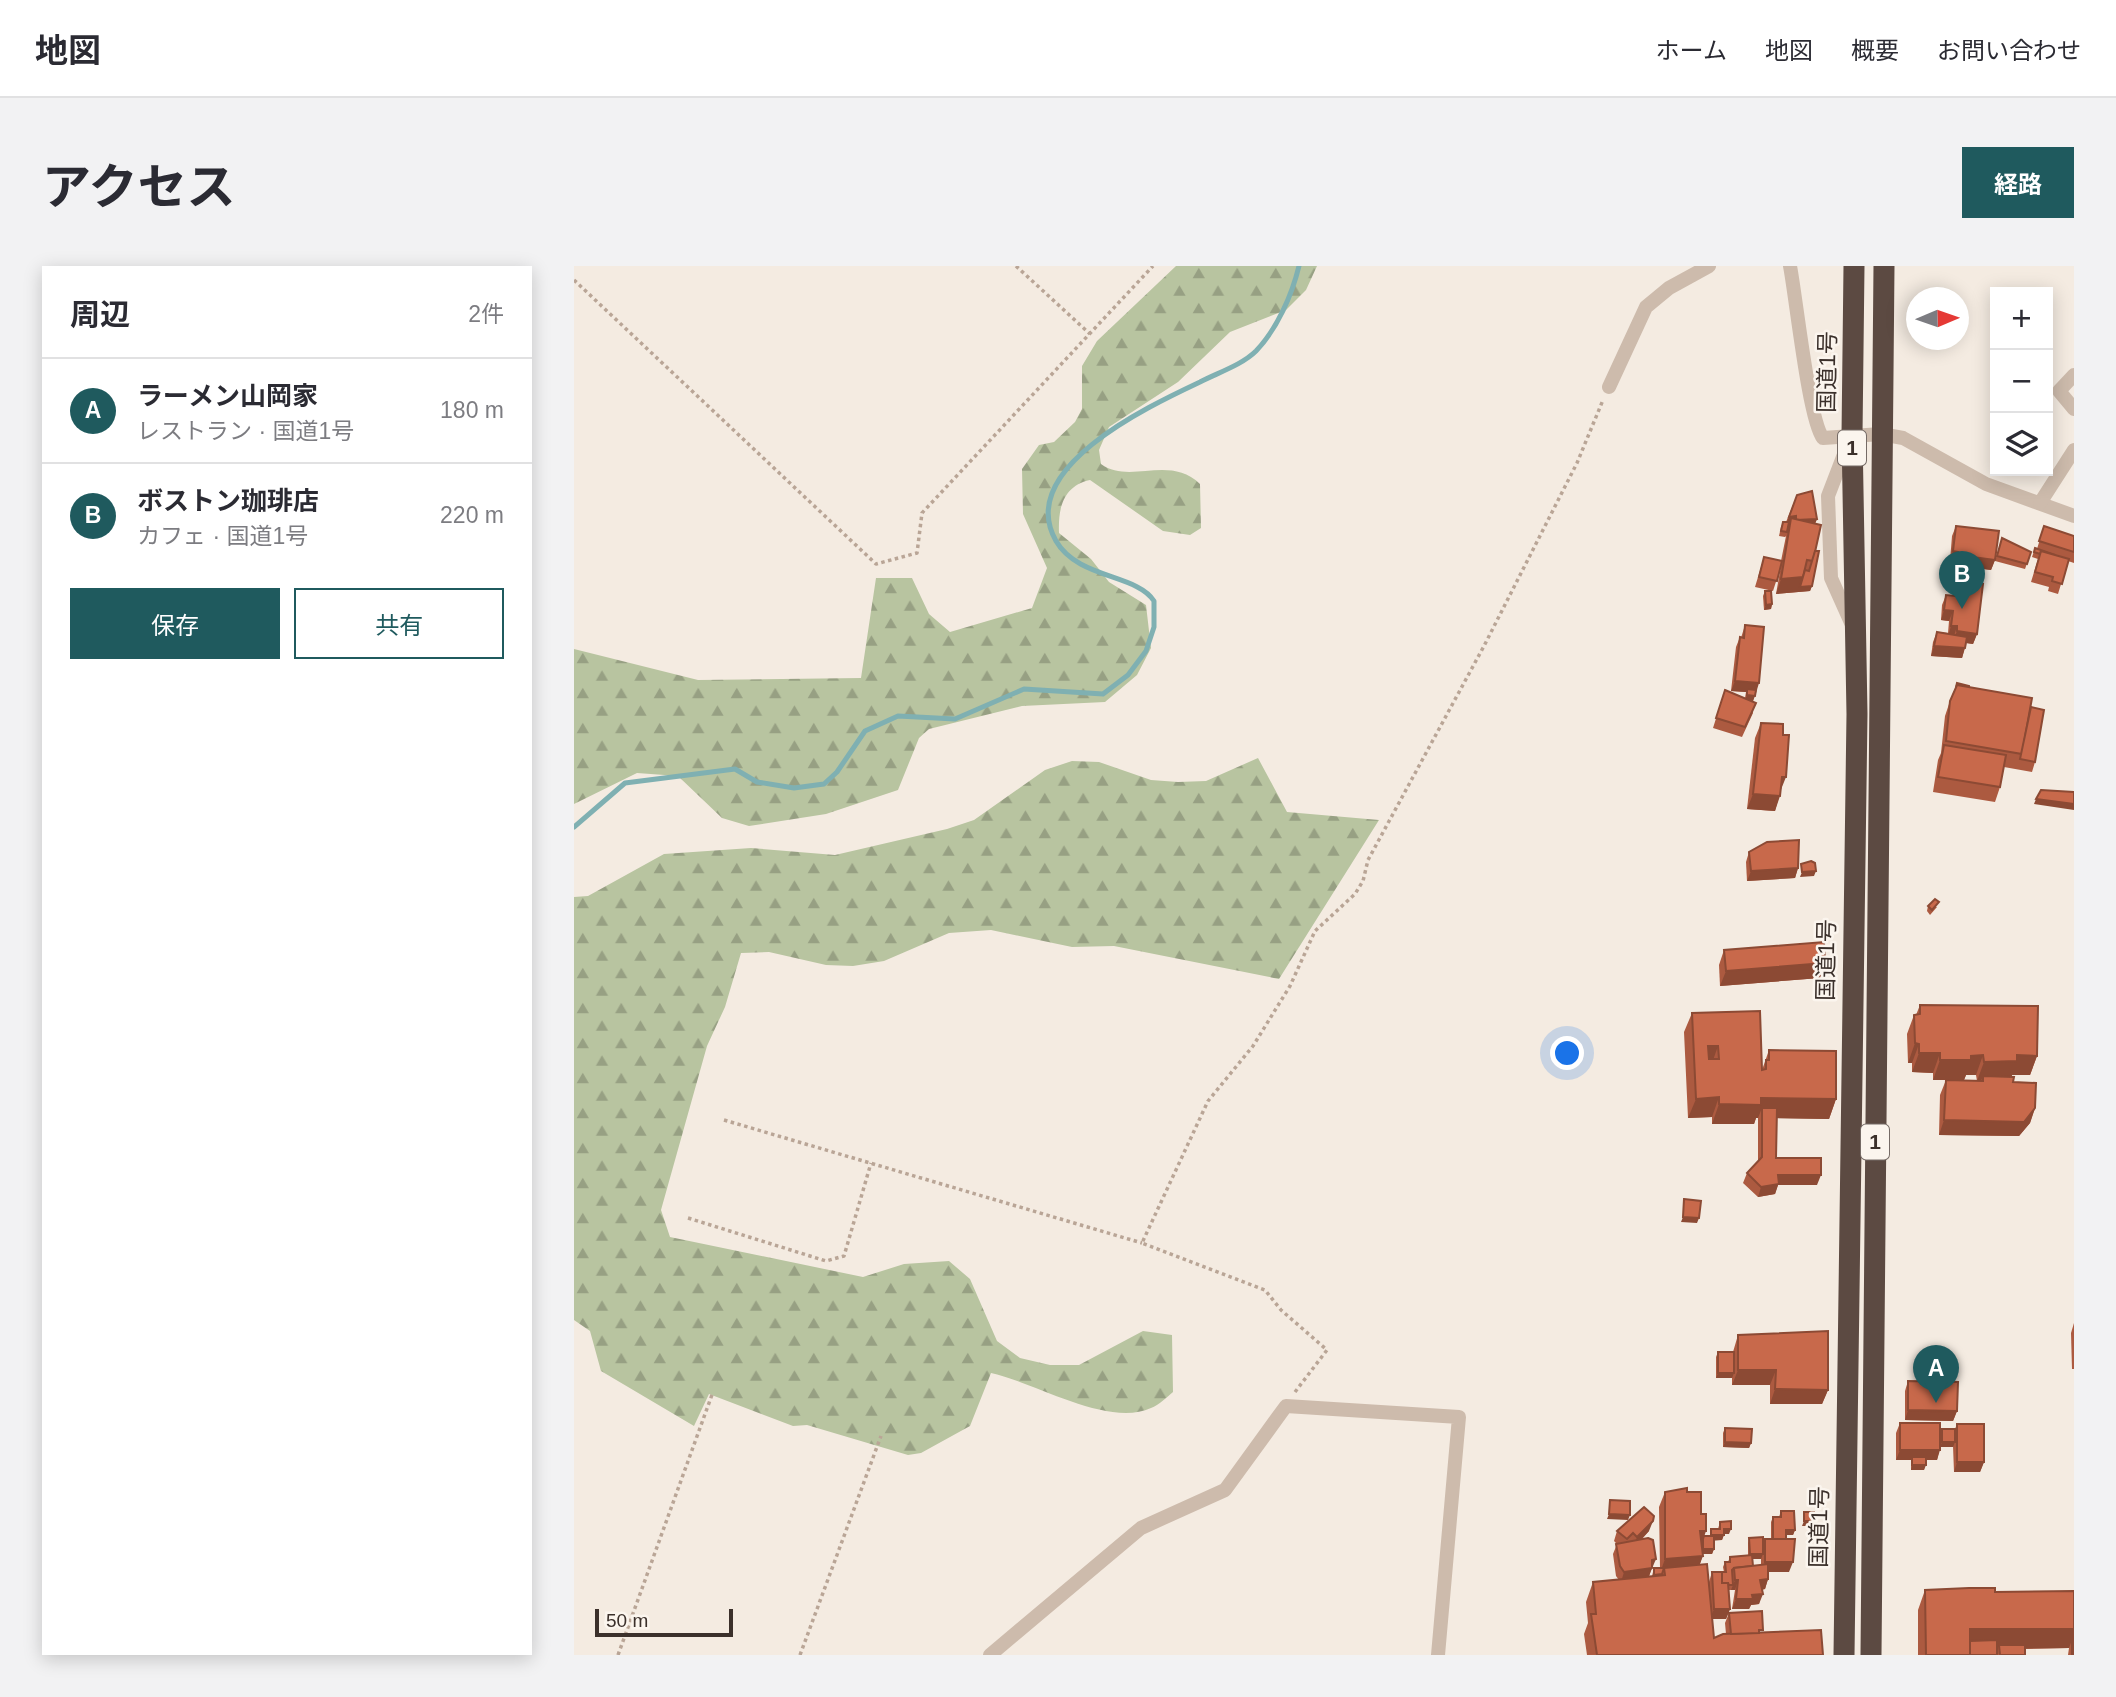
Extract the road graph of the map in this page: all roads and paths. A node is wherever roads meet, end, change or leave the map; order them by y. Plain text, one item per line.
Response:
1 (1016, 266) edge
2 (1153, 266) edge
3 (1709, 266) edge
4 (1790, 266) edge
5 (1854, 266) edge
6 (1884, 266) edge
7 (574, 280) edge
8 (1090, 334) junction
9 (2074, 375) edge
10 (1609, 387) joint
11 (2074, 409) edge
12 (1881, 434) junction
13 (1852, 435) junction
14 (2074, 450) edge
15 (2040, 503) junction
16 (2074, 516) edge
17 (1854, 630) junction
18 (1876, 1050) junction
19 (1851, 1051) junction
20 (724, 1120) dead end
21 (1875, 1139) junction
22 (1850, 1140) junction
23 (871, 1163) junction
24 (688, 1218) dead end
25 (1142, 1243) junction
26 (713, 1392) dead end
27 (1286, 1406) junction
28 (881, 1436) dead end
29 (1872, 1492) junction
30 (1846, 1493) junction
31 (618, 1655) edge
32 (800, 1655) edge
33 (990, 1655) edge
34 (1438, 1655) edge
35 (1844, 1655) edge
36 (1871, 1655) edge

1 - 8 path
2 - 8 path
3 - 10 street
4 - 13 street
5 - 13 highway, 国道1号 / 1
6 - 12 highway, 1
7 - 8 path
9 - 11 street
10 - 25 path
12 - 13 street
12 - 15 street
12 - 18 highway, 1
13 - 17 highway, 国道1号 / 1
13 - 17 street
14 - 15 street
15 - 16 street
17 - 19 highway, 国道1号 / 1
18 - 19 highway
18 - 21 highway, 1
19 - 22 highway, 国道1号 / 1
20 - 23 path
21 - 22 highway
21 - 29 highway, 1
22 - 30 highway, 国道1号 / 1
23 - 24 path
23 - 25 path
25 - 27 path
26 - 31 path
27 - 33 street
27 - 34 street
28 - 32 path
29 - 30 highway
29 - 36 highway, 1
30 - 35 highway, 国道1号 / 1

